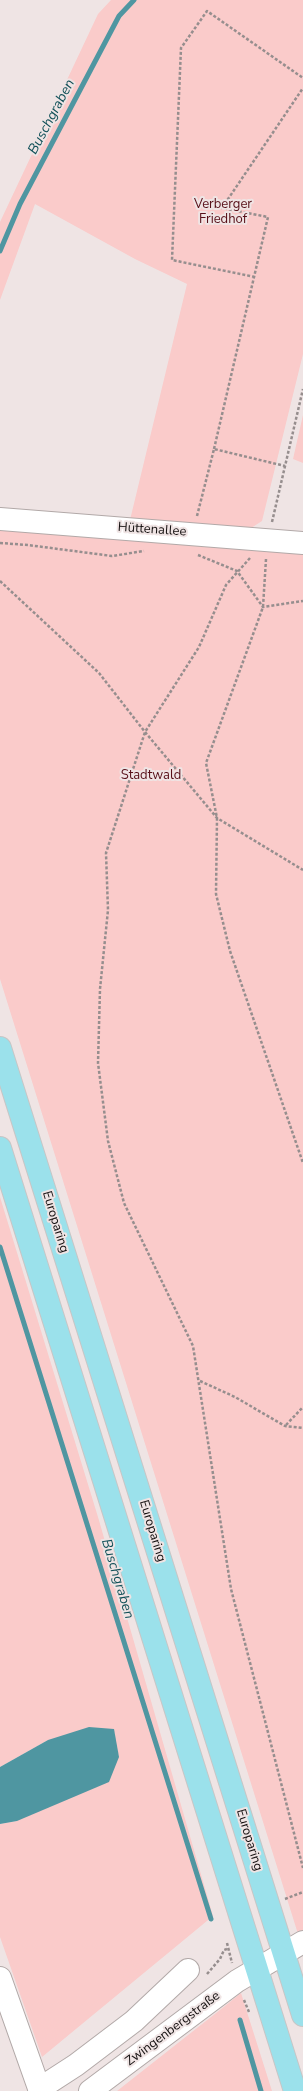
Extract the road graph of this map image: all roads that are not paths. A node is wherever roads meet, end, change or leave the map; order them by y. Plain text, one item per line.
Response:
1 (0, 519) edge
2 (303, 543) edge
3 (0, 1048) edge
4 (0, 1148) edge
5 (303, 1942) edge
6 (283, 1953) junction
7 (257, 1968) junction
8 (188, 1970) dead end
9 (0, 1978) edge
10 (303, 2015) edge
11 (134, 2021) junction
12 (153, 2043) junction
13 (39, 2090) edge
14 (90, 2091) edge
15 (295, 2091) edge

1 - 2 street, Hüttenallee
3 - 6 main road, Europaring
4 - 7 main road
5 - 6 street, Zwingenbergstraße
6 - 7 street, Zwingenbergstraße
6 - 10 main road, Europaring
7 - 12 street, Zwingenbergstraße
7 - 15 main road
8 - 11 street
9 - 13 street
11 - 12 street
11 - 13 street
12 - 14 street, Zwingenbergstraße

